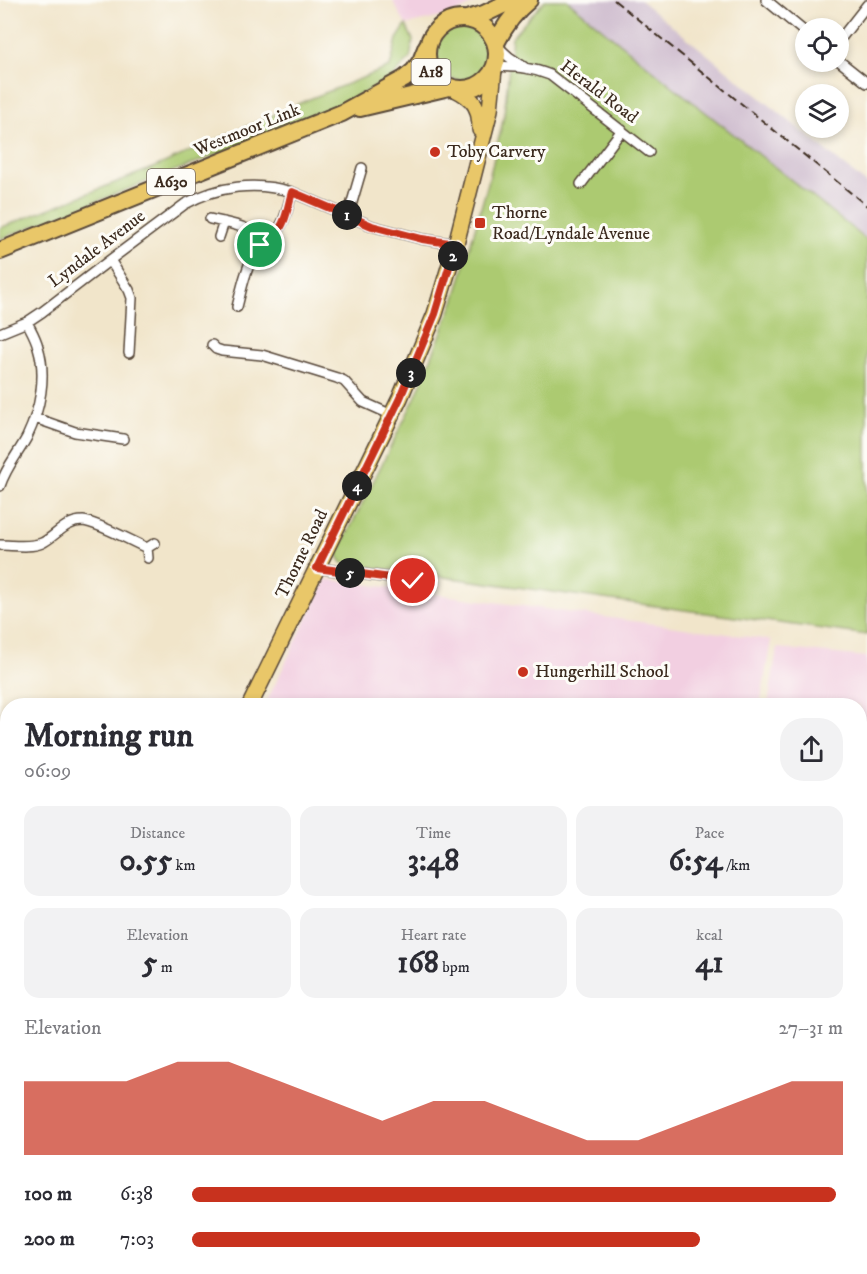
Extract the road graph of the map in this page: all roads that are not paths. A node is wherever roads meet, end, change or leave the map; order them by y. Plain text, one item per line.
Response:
1 (513, 0) edge
2 (530, 0) edge
3 (766, 0) edge
4 (867, 5) edge
5 (467, 19) junction
6 (795, 24) edge
7 (849, 28) edge
8 (496, 44) junction
9 (427, 46) junction
10 (495, 67) junction
11 (524, 67) junction
12 (849, 69) edge
13 (867, 83) edge
14 (452, 88) junction
15 (342, 112) junction
16 (622, 129) junction
17 (480, 148) junction
18 (650, 152) dead end
19 (362, 168) dead end
20 (581, 184) dead end
21 (292, 192) junction
22 (348, 216) junction
23 (210, 219) dead end
24 (224, 222) junction
25 (219, 237) dead end
26 (266, 240) junction
27 (456, 244) junction
28 (0, 250) edge
29 (110, 260) junction
30 (237, 307) dead end
31 (27, 322) junction
32 (0, 333) edge
33 (212, 345) dead end
34 (129, 353) dead end
35 (392, 415) junction
36 (35, 418) junction
37 (123, 439) dead end
38 (0, 486) edge
39 (0, 545) edge
40 (150, 550) dead end
41 (317, 568) junction
42 (413, 581) dead end
43 (253, 698) edge

1 - 5 highway, A18
2 - 8 highway, A18
3 - 6 street
4 - 7 street
5 - 8 highway
5 - 9 highway, A18
8 - 10 highway, A18
8 - 11 street, Herald Road
9 - 14 highway, A18
9 - 15 highway, Westmoor Link / A630
10 - 11 street, Herald Road
10 - 14 highway, A18
10 - 17 main road, A18
11 - 16 street, Herald Road
12 - 13 street
14 - 15 highway, Westmoor Link / A630
14 - 17 main road, A18
15 - 28 highway, Westmoor Link / A630
16 - 18 street, Herald Road
16 - 20 street
17 - 27 main road, Thorne Road / A18
19 - 22 street
21 - 22 street, Lyndale Avenue
21 - 26 street
21 - 29 street, Lyndale Avenue
22 - 27 street, Lyndale Avenue
23 - 24 street
24 - 25 street
24 - 26 street
26 - 30 street
27 - 35 main road, Thorne Road / A18
29 - 31 street, Lyndale Avenue
29 - 34 street
31 - 32 street, Lyndale Avenue
31 - 36 street
33 - 35 street
35 - 41 main road, Thorne Road / A18
36 - 37 street
36 - 38 street
39 - 40 street
41 - 42 street
41 - 43 main road, Thorne Road / A18

